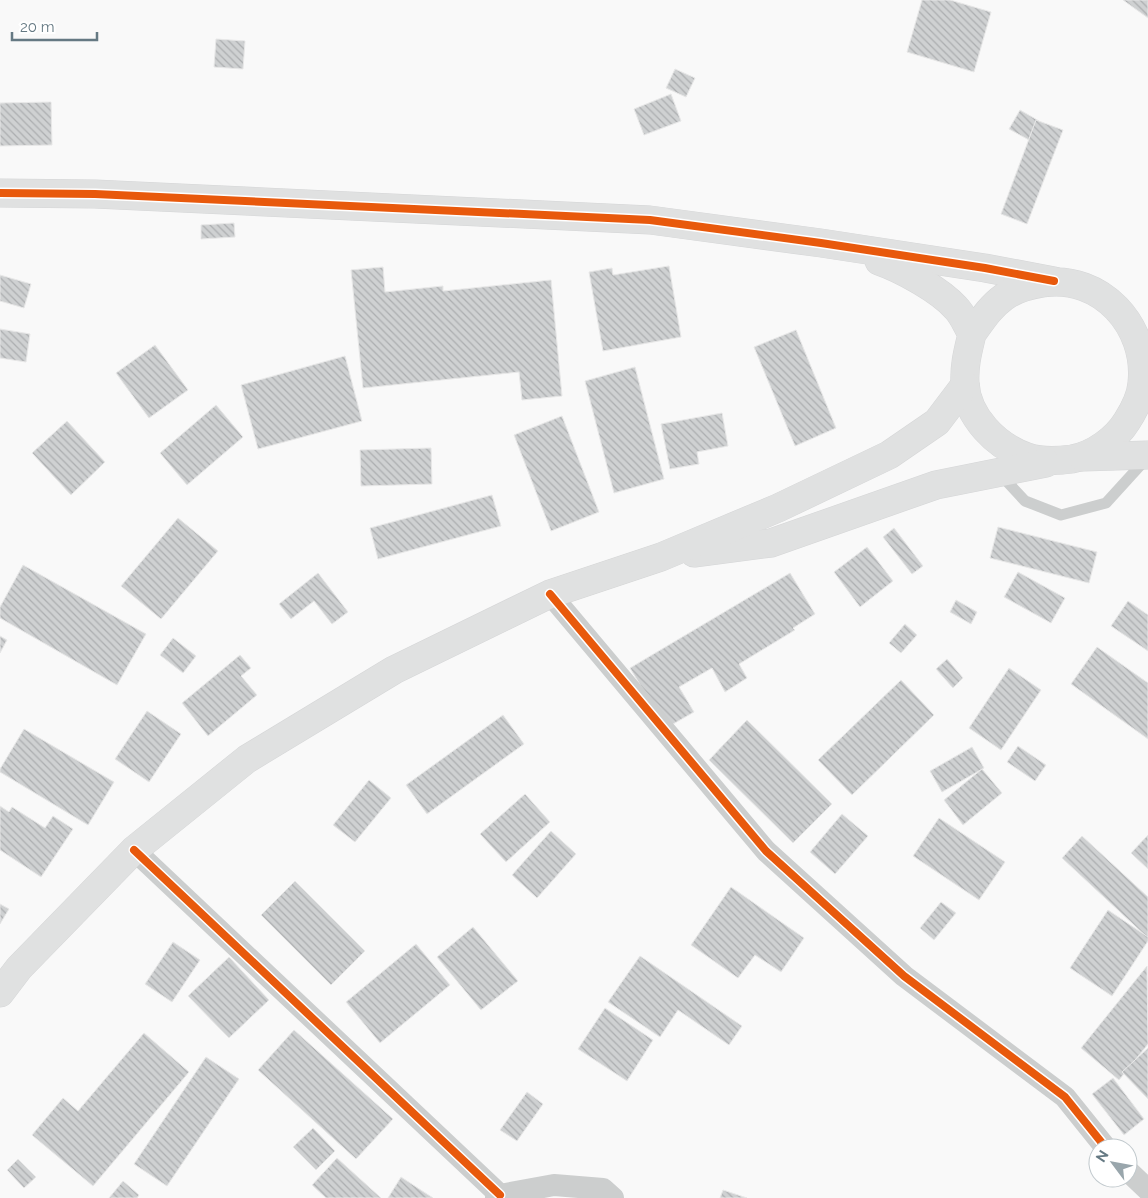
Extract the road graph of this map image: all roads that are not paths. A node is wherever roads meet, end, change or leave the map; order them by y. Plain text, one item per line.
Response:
1 (0, 193) edge
2 (821, 242) junction
3 (1054, 281) junction
4 (1122, 312) junction
5 (1148, 330) edge
6 (972, 334) junction
7 (965, 385) junction
8 (1148, 456) edge
9 (1066, 459) junction
10 (999, 472) junction
11 (660, 557) junction
12 (550, 594) junction
13 (134, 850) junction
14 (0, 993) edge
15 (1098, 1138) edge
16 (1138, 1180) edge
17 (1148, 1190) edge
18 (498, 1196) edge
19 (613, 1198) edge

1 - 2 main road
2 - 3 main road
2 - 6 main road
3 - 4 main road
3 - 6 main road
4 - 5 main road
4 - 9 main road
6 - 7 main road
7 - 9 main road
7 - 11 main road
8 - 9 main road
8 - 10 lane
9 - 10 main road
10 - 11 main road
11 - 12 main road
12 - 13 main road
12 - 15 street
13 - 14 main road
13 - 18 street
16 - 17 street
18 - 19 street

